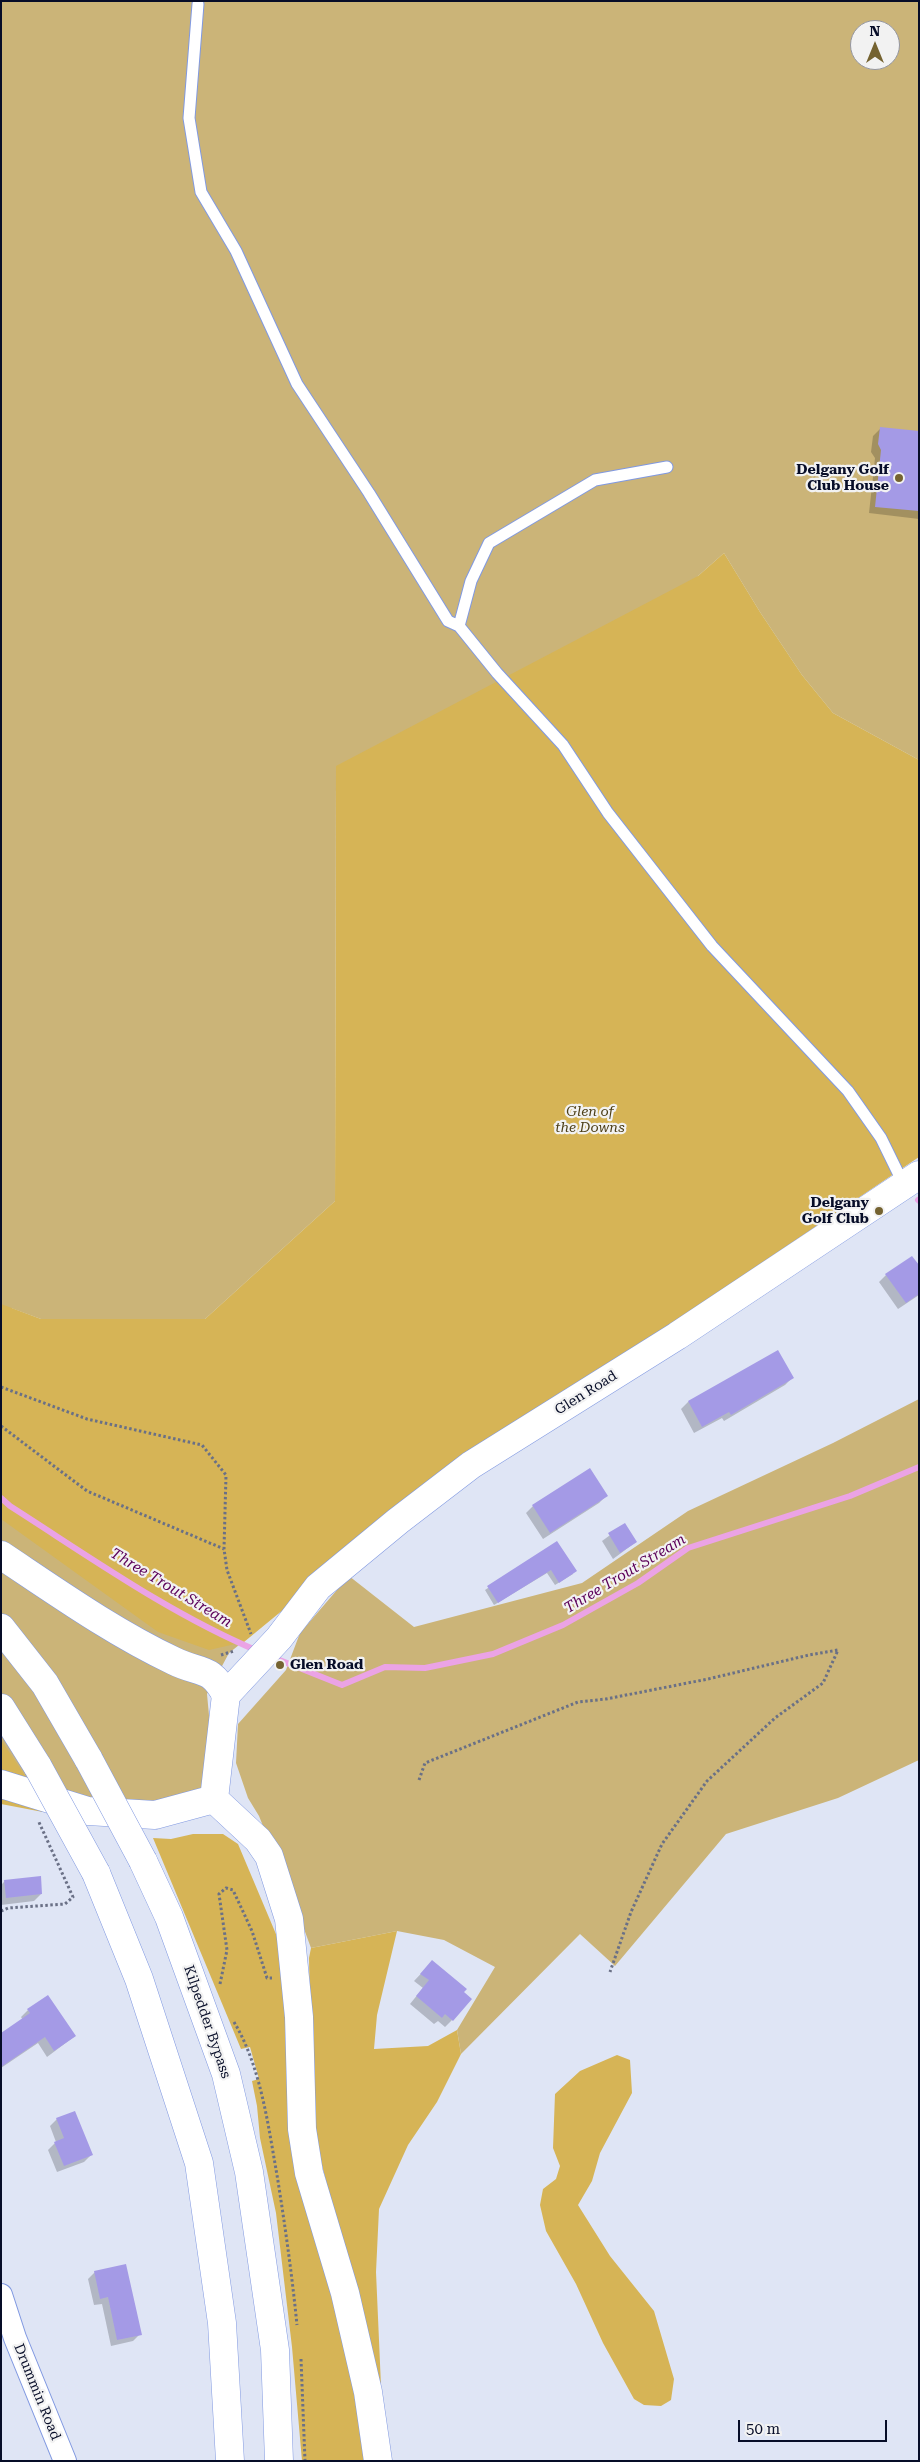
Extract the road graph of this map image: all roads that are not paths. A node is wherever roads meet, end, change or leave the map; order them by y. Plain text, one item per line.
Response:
1 (198, 4) dead end
2 (667, 467) dead end
3 (459, 626) junction
4 (911, 1180) edge
5 (1, 1555) edge
6 (1, 1628) edge
7 (226, 1695) junction
8 (1, 1708) edge
9 (1, 1784) edge
10 (214, 1799) junction
11 (1, 2295) edge
12 (65, 2461) edge
13 (230, 2461) edge
14 (279, 2461) edge
15 (378, 2461) edge

1 - 3 lane
2 - 3 lane
3 - 4 lane
4 - 7 main road, Glen Road
5 - 7 main road
6 - 14 main road, Kilpedder Bypass, bridge
7 - 10 main road
8 - 13 main road, bridge
9 - 10 main road
10 - 15 main road
11 - 12 street, Drummin Road

